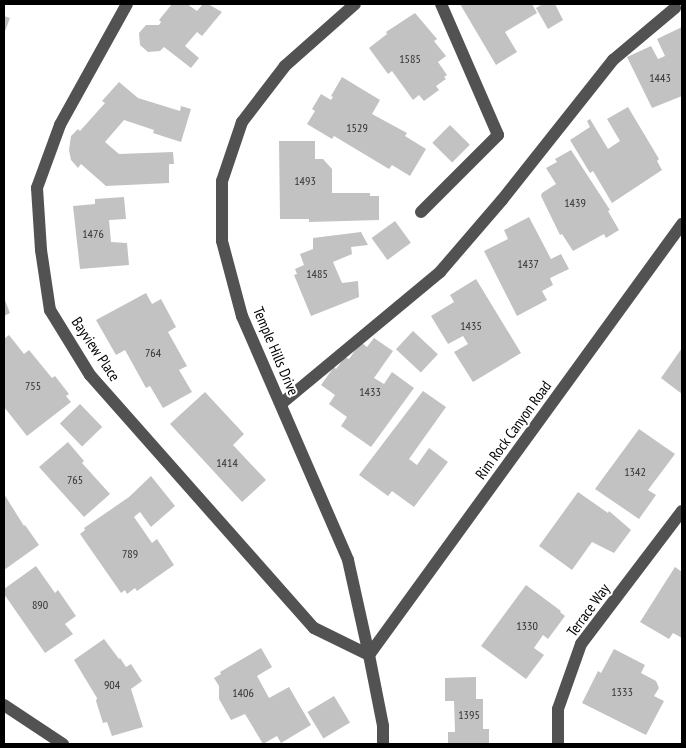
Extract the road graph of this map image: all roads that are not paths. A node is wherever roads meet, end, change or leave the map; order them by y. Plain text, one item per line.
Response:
1 (127, 4) edge
2 (355, 4) edge
3 (441, 4) edge
4 (674, 8) dead end
5 (421, 212) dead end
6 (682, 224) edge
7 (280, 404) junction
8 (682, 511) edge
9 (370, 655) junction
10 (4, 705) edge
11 (63, 744) edge
12 (383, 744) edge
13 (558, 744) edge

1 - 9 street, Bayview Place
2 - 7 street, Temple Hills Drive
3 - 5 street
4 - 7 street
6 - 9 street, Rim Rock Canyon Road
7 - 9 street, Temple Hills Drive
8 - 13 street, Terrace Way
9 - 12 street, Temple Hills Drive
10 - 11 street

